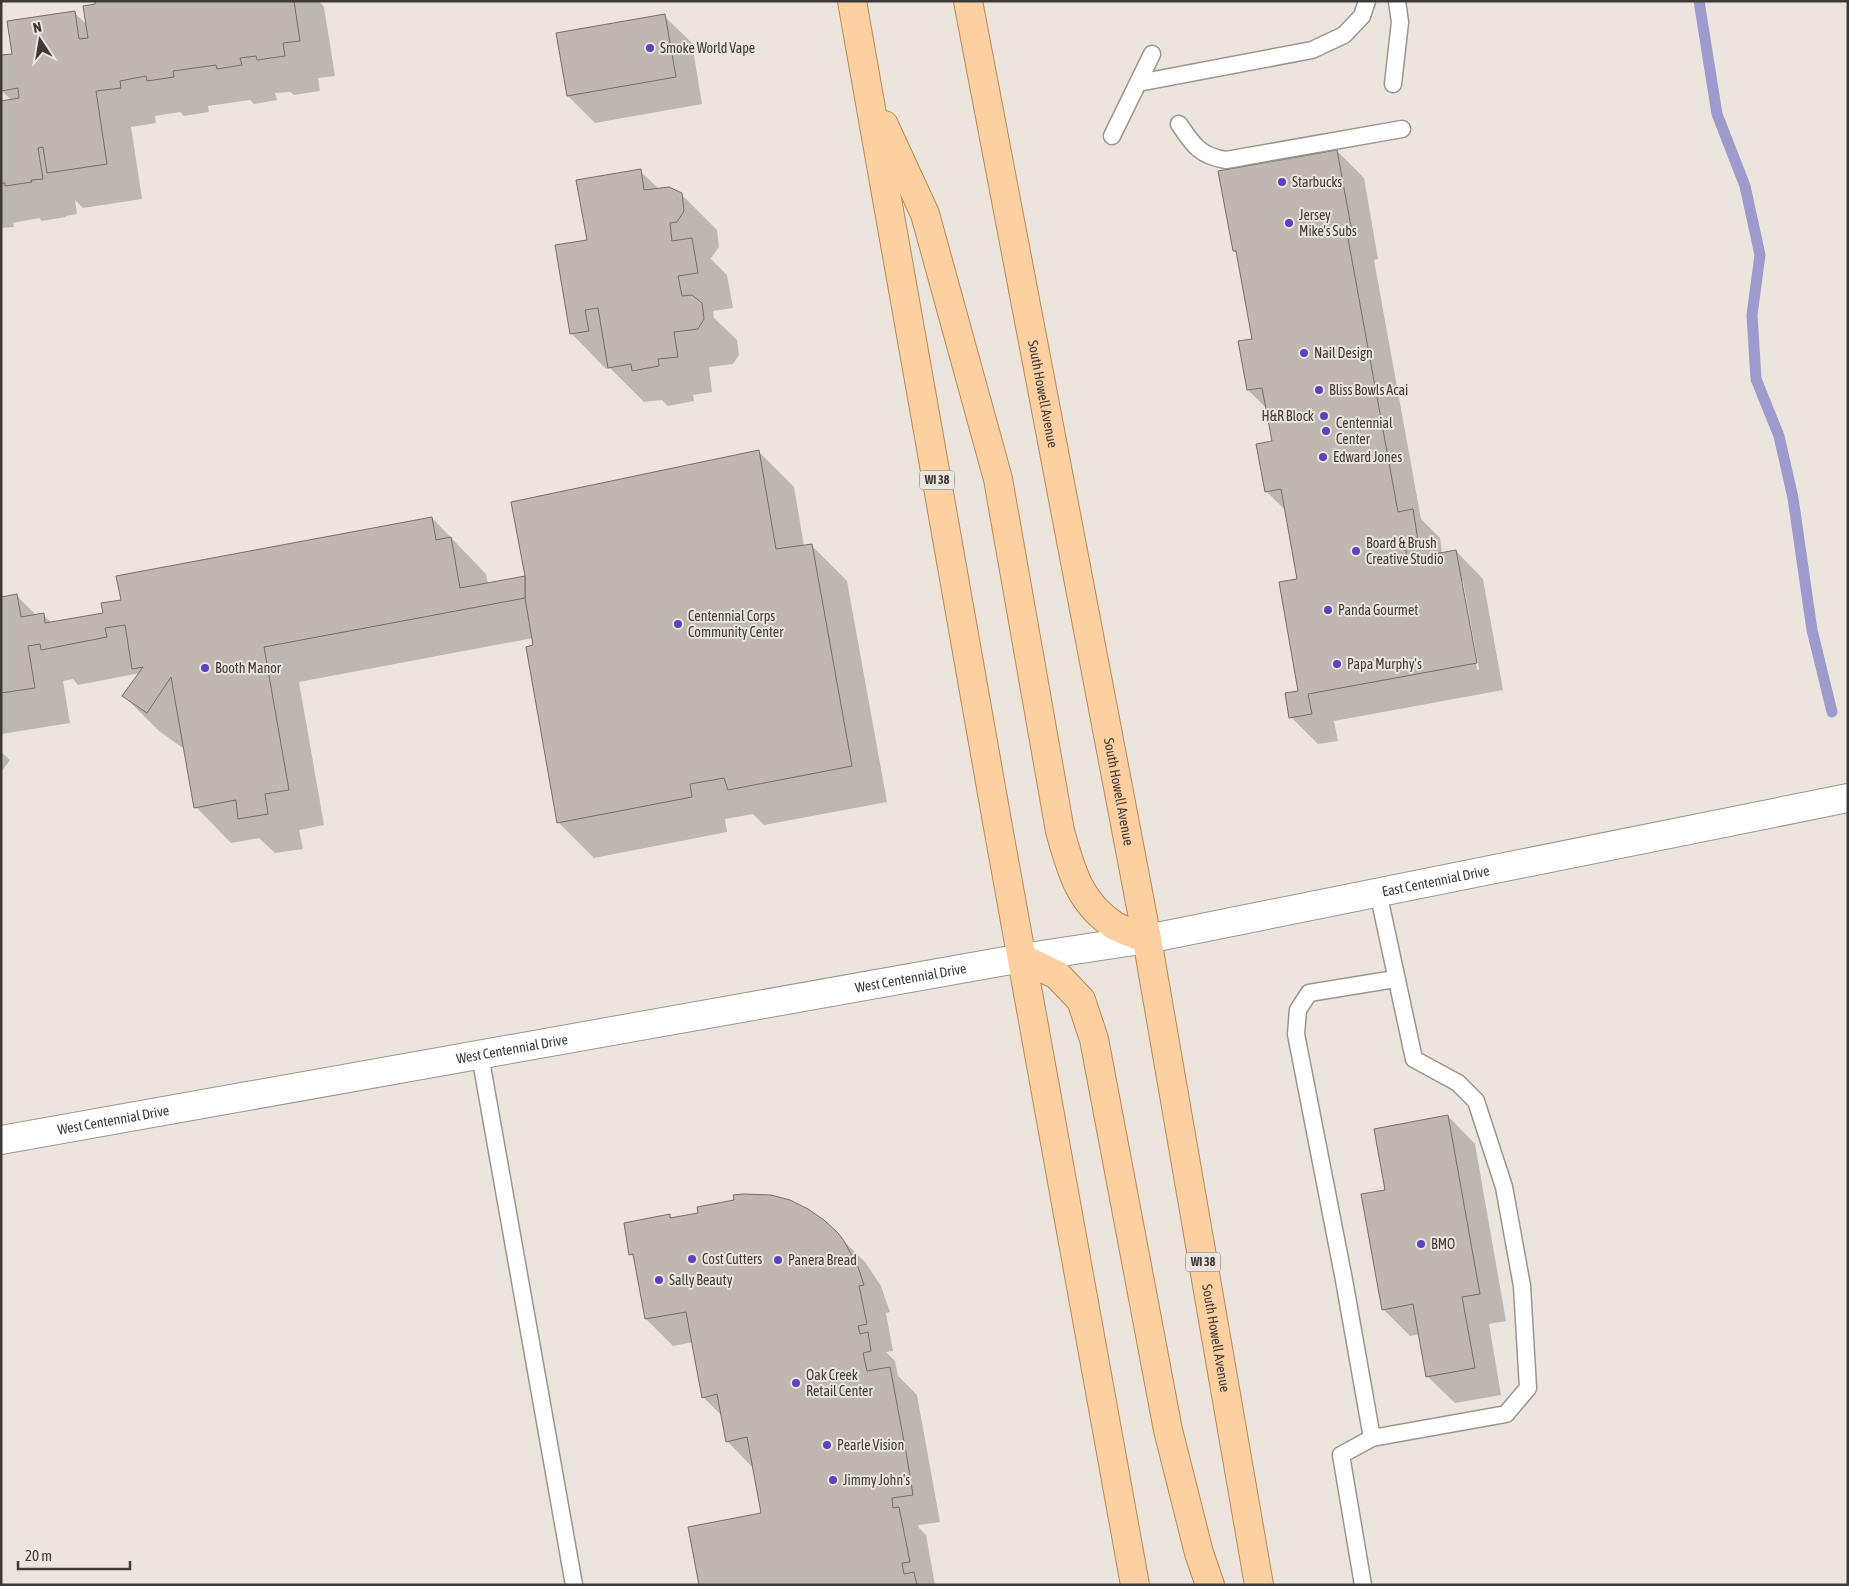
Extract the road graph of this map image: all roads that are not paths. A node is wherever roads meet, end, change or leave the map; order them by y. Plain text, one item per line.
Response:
1 (852, 1) edge
2 (968, 1) edge
3 (1367, 1) edge
4 (1397, 1) edge
5 (1152, 54) dead end
6 (1138, 83) junction
7 (1393, 84) dead end
8 (868, 89) junction
9 (1179, 124) dead end
10 (1402, 129) dead end
11 (1112, 136) dead end
12 (1848, 798) edge
13 (1378, 892) junction
14 (1148, 939) junction
15 (1022, 958) junction
16 (1395, 979) junction
17 (480, 1055) junction
18 (1, 1140) edge
19 (1372, 1438) junction
20 (574, 1585) edge
21 (1135, 1585) edge
22 (1210, 1585) edge
23 (1259, 1585) edge
24 (1362, 1585) edge

1 - 8 main road, WI 38
2 - 14 main road, South Howell Avenue / WI 38
3 - 6 lane
4 - 7 lane
5 - 6 lane
6 - 11 lane
8 - 14 main road
8 - 15 main road, WI 38
9 - 10 lane
12 - 13 street, East Centennial Drive
13 - 14 street, East Centennial Drive
13 - 16 lane
14 - 15 street, East Centennial Drive
14 - 23 main road, South Howell Avenue / WI 38
15 - 17 street, West Centennial Drive
15 - 21 main road, WI 38
15 - 22 main road
16 - 19 lane
16 - 19 lane
17 - 18 street, West Centennial Drive
17 - 20 lane
19 - 24 lane

